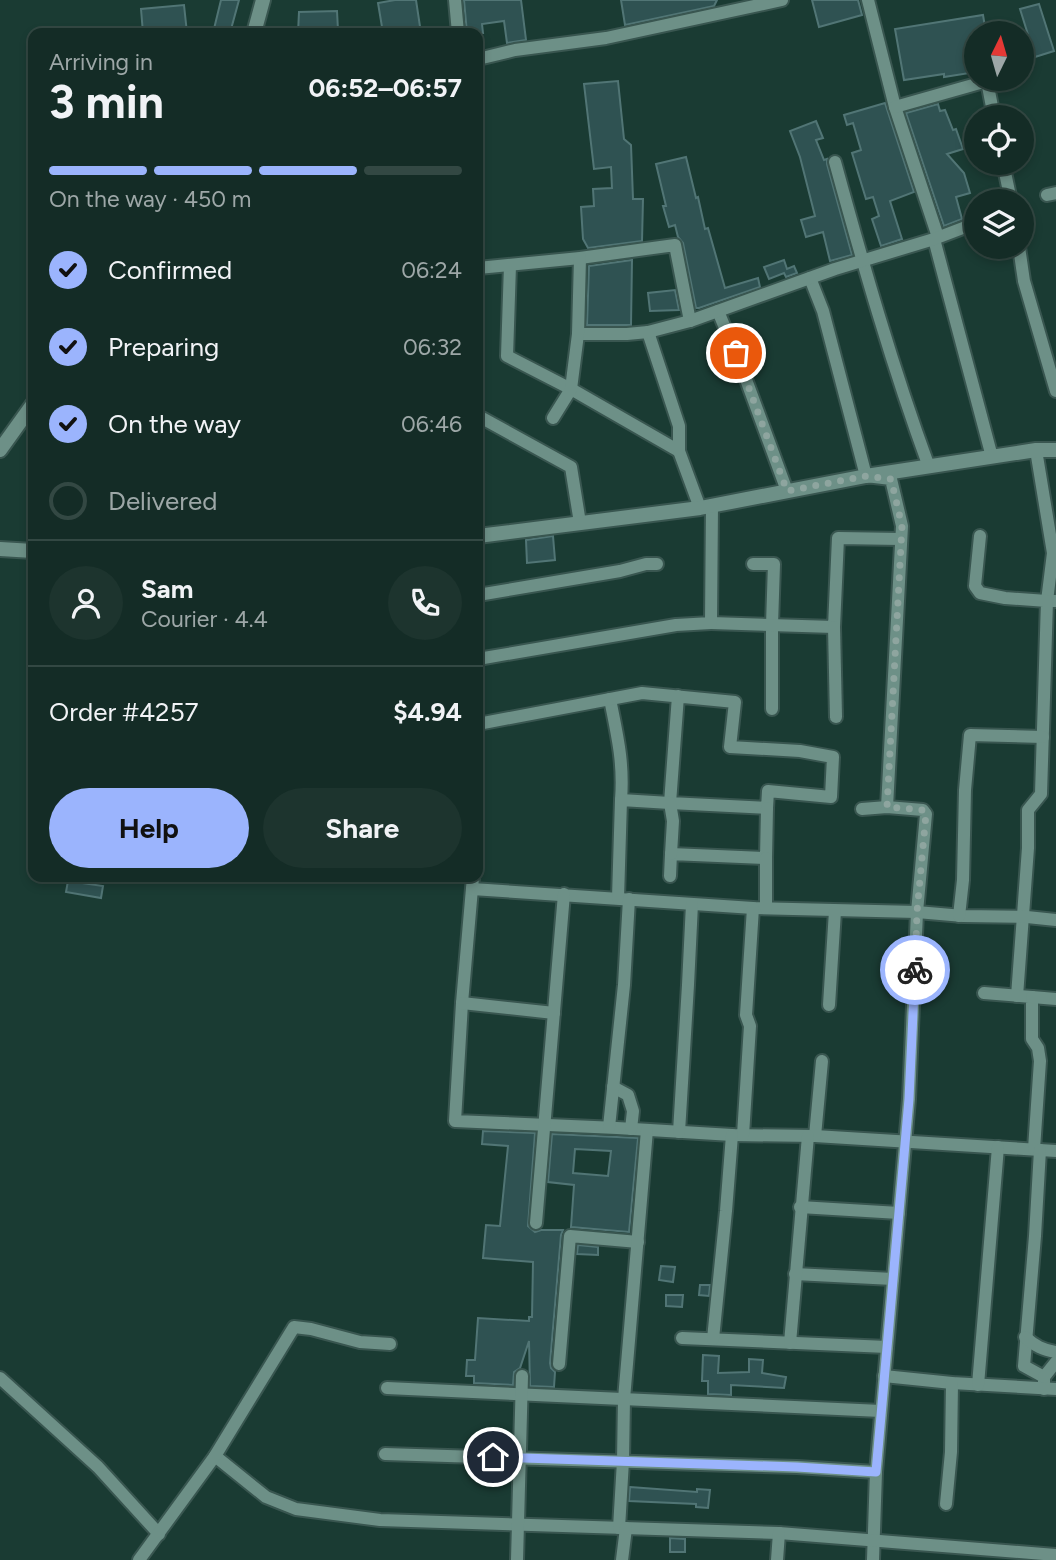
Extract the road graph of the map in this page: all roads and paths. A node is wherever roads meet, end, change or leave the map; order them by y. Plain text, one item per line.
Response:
1 (263, 0) edge
2 (455, 0) edge
3 (782, 0) edge
4 (868, 0) edge
5 (255, 28) edge
6 (458, 28) edge
7 (483, 58) edge
8 (992, 105) edge
9 (895, 107) junction
10 (835, 162) dead end
11 (964, 228) edge
12 (936, 238) junction
13 (580, 258) junction
14 (1021, 259) edge
15 (862, 261) junction
16 (510, 265) junction
17 (483, 268) edge
18 (810, 278) junction
19 (718, 311) junction
20 (690, 321) junction
21 (648, 332) junction
22 (578, 334) junction
23 (571, 389) junction
24 (1056, 391) edge
25 (28, 411) edge
26 (553, 418) dead end
27 (483, 419) edge
28 (0, 450) edge
29 (1037, 450) junction
30 (1056, 450) edge
31 (679, 451) junction
32 (992, 457) junction
33 (929, 467) junction
34 (866, 476) junction
35 (787, 491) junction
36 (706, 506) junction
37 (580, 523) junction
38 (483, 535) edge
39 (980, 536) dead end
40 (901, 539) junction
41 (0, 549) edge
42 (28, 551) edge
43 (657, 564) dead end
44 (753, 564) dead end
45 (483, 594) edge
46 (1052, 601) edge
47 (711, 623) junction
48 (772, 625) junction
49 (835, 627) junction
50 (483, 658) edge
51 (678, 696) junction
52 (610, 699) junction
53 (772, 709) dead end
54 (836, 717) dead end
55 (483, 723) edge
56 (1043, 737) junction
57 (621, 800) junction
58 (670, 803) junction
59 (887, 807) junction
60 (767, 808) junction
61 (862, 809) dead end
62 (671, 854) junction
63 (766, 858) junction
64 (670, 876) dead end
65 (473, 883) edge
66 (564, 894) junction
67 (624, 898) junction
68 (692, 904) junction
69 (760, 908) junction
70 (835, 911) junction
71 (917, 912) junction
72 (958, 916) junction
73 (1023, 917) junction
74 (1056, 920) edge
75 (984, 993) dead end
76 (1017, 996) junction
77 (1032, 997) junction
78 (1056, 999) edge
79 (461, 1003) junction
80 (829, 1005) dead end
81 (554, 1013) junction
82 (822, 1060) dead end
83 (613, 1087) junction
84 (545, 1125) junction
85 (609, 1127) junction
86 (631, 1129) junction
87 (647, 1130) junction
88 (679, 1132) junction
89 (737, 1135) junction
90 (812, 1136) junction
91 (905, 1141) junction
92 (998, 1147) junction
93 (1037, 1149) junction
94 (1056, 1151) edge
95 (800, 1207) junction
96 (899, 1213) junction
97 (536, 1223) dead end
98 (638, 1242) junction
99 (795, 1274) junction
100 (893, 1279) junction
101 (1025, 1337) junction
102 (682, 1338) dead end
103 (713, 1339) junction
104 (790, 1343) junction
105 (390, 1344) dead end
106 (887, 1347) junction
107 (1056, 1352) edge
108 (1056, 1362) edge
109 (559, 1364) dead end
110 (884, 1376) junction
111 (522, 1377) dead end
112 (0, 1378) edge
113 (952, 1384) junction
114 (978, 1385) junction
115 (1048, 1385) edge
116 (387, 1388) dead end
117 (522, 1395) junction
118 (624, 1399) junction
119 (881, 1411) junction
120 (385, 1454) dead end
121 (215, 1456) junction
122 (520, 1457) junction
123 (623, 1461) junction
124 (876, 1472) junction
125 (946, 1504) dead end
126 (518, 1526) junction
127 (623, 1528) junction
128 (779, 1533) junction
129 (159, 1534) junction
130 (873, 1542) junction
131 (1056, 1555) edge
132 (139, 1560) edge
133 (516, 1560) edge
134 (622, 1560) edge
135 (778, 1560) edge
136 (873, 1560) edge

1 - 5 street
2 - 6 street
3 - 7 street
4 - 9 street
8 - 9 street
9 - 12 street
10 - 15 street
11 - 12 street
12 - 15 street
12 - 32 street
13 - 16 street
13 - 20 street
13 - 22 street
14 - 24 street
15 - 18 street
15 - 33 street
16 - 17 street
16 - 23 street
18 - 19 street
18 - 34 street
19 - 20 street
19 - 35 street
20 - 21 street
21 - 22 street
21 - 31 street
22 - 23 street
23 - 26 street
23 - 31 street
25 - 28 street
27 - 37 street
29 - 30 street
29 - 32 street
29 - 46 street
31 - 36 street
32 - 33 street
33 - 34 street
34 - 35 street
34 - 40 street
35 - 36 street
36 - 37 street
36 - 47 street
37 - 38 street
39 - 46 street
40 - 49 street
40 - 59 street
41 - 42 street
43 - 45 street
44 - 48 street
46 - 56 street
47 - 48 street
47 - 50 street
48 - 49 street
48 - 53 street
49 - 54 street
51 - 52 street
51 - 58 street
51 - 60 street
52 - 55 street
52 - 57 street
56 - 72 street
56 - 73 street
57 - 58 street
57 - 67 street
58 - 60 street
58 - 62 street
59 - 61 street
59 - 71 street
60 - 63 street
62 - 63 street
62 - 64 street
63 - 69 street
65 - 66 street
65 - 79 street
66 - 67 street
66 - 81 street
67 - 68 street
67 - 83 street
68 - 69 street
68 - 88 street
69 - 70 street
69 - 89 street
70 - 71 street
70 - 80 street
71 - 72 street
71 - 91 street
72 - 73 street
73 - 74 street
73 - 76 street
75 - 76 street
76 - 77 street
77 - 78 street
77 - 93 street
79 - 81 street
79 - 84 street
81 - 84 street
82 - 90 street
83 - 85 street
83 - 86 street
84 - 85 street
84 - 97 street
85 - 86 street
86 - 87 street
87 - 88 street
87 - 98 street
88 - 89 street
89 - 90 street
89 - 103 street
90 - 91 street
90 - 95 street
91 - 92 street
91 - 96 street
92 - 93 street
92 - 114 street
93 - 94 street
93 - 101 street
95 - 96 street
95 - 99 street
96 - 100 street
98 - 109 street
98 - 118 street
99 - 100 street
99 - 104 street
100 - 106 street
101 - 107 street
101 - 115 street
102 - 103 street
103 - 104 street
104 - 106 street
105 - 121 street
106 - 110 street
108 - 115 street
110 - 113 street
110 - 119 street
111 - 117 street
112 - 129 street
113 - 114 street
113 - 125 street
114 - 115 street
116 - 117 street
117 - 118 street
117 - 122 street
118 - 119 street
118 - 123 street
119 - 124 street
120 - 122 street
121 - 126 street
121 - 129 street
122 - 123 street
122 - 126 street
123 - 124 street
123 - 127 street
124 - 130 street
126 - 127 street
126 - 133 street
127 - 128 street
127 - 134 street
128 - 130 street
128 - 135 street
129 - 132 street
130 - 131 street
130 - 136 street

